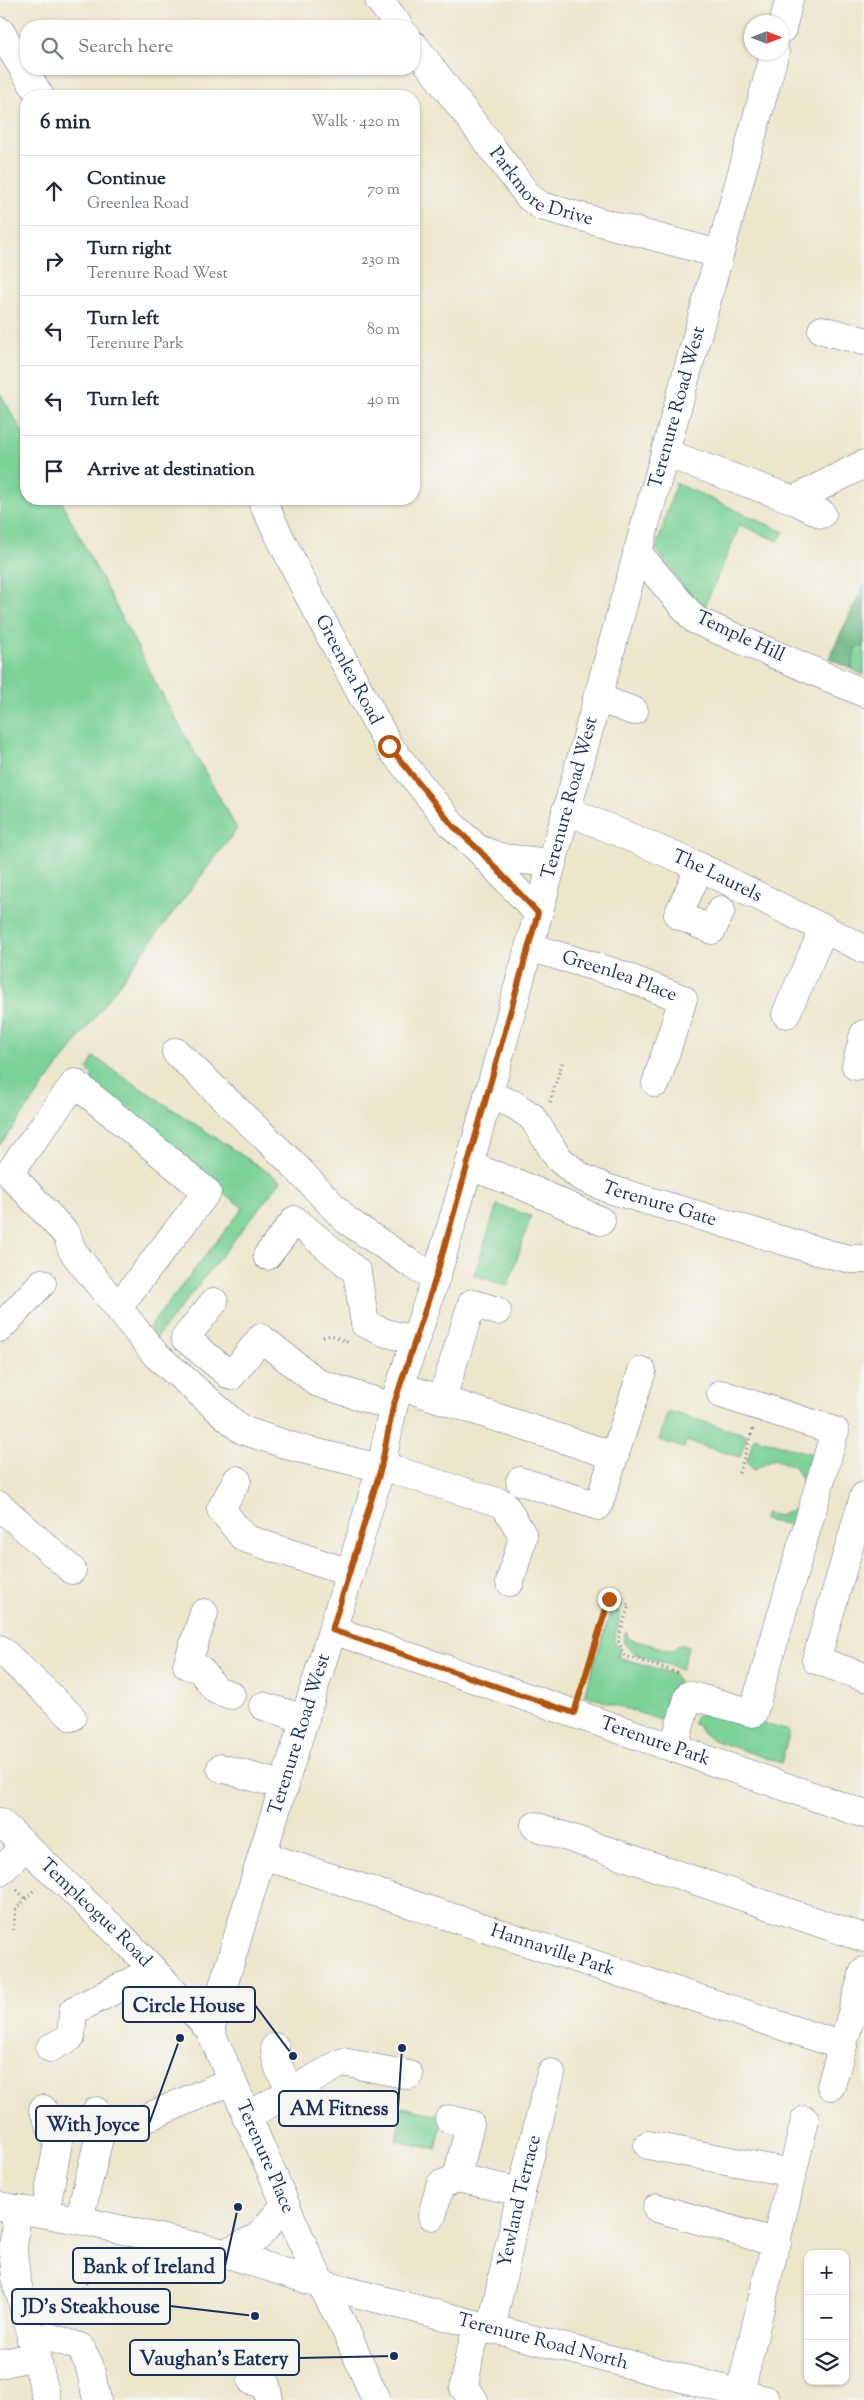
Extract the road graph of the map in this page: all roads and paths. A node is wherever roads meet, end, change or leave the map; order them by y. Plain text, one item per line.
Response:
1 (379, 0) edge
2 (789, 0) edge
3 (785, 15) edge
4 (394, 20) edge
5 (0, 31) edge
6 (420, 53) edge
7 (773, 60) edge
8 (10, 66) edge
9 (34, 90) edge
10 (719, 254) junction
11 (822, 330) dead end
12 (864, 341) edge
13 (665, 453) junction
14 (864, 464) edge
15 (794, 500) junction
16 (264, 505) edge
17 (822, 514) dead end
18 (637, 552) junction
19 (864, 692) edge
20 (597, 698) junction
21 (634, 711) dead end
22 (566, 810) junction
23 (478, 849) junction
24 (552, 863) junction
25 (700, 868) junction
26 (721, 910) dead end
27 (538, 913) junction
28 (824, 928) junction
29 (529, 947) junction
30 (864, 949) edge
31 (786, 1014) dead end
32 (864, 1034) edge
33 (176, 1052) dead end
34 (563, 1060) dead end
35 (856, 1066) dead end
36 (656, 1082) dead end
37 (488, 1096) junction
38 (532, 1118) junction
39 (469, 1166) junction
40 (601, 1222) dead end
41 (267, 1256) dead end
42 (864, 1259) edge
43 (436, 1277) junction
44 (42, 1283) dead end
45 (214, 1302) dead end
46 (118, 1307) junction
47 (497, 1311) dead end
48 (0, 1328) edge
49 (415, 1340) junction
50 (642, 1370) dead end
51 (720, 1394) dead end
52 (397, 1397) junction
53 (442, 1399) junction
54 (760, 1407) junction
55 (615, 1456) junction
56 (382, 1466) junction
57 (739, 1473) dead end
58 (238, 1480) dead end
59 (520, 1482) dead end
60 (864, 1496) edge
61 (0, 1506) edge
62 (72, 1570) dead end
63 (350, 1573) junction
64 (510, 1582) dead end
65 (204, 1614) dead end
66 (332, 1630) junction
67 (5, 1664) edge
68 (684, 1675) dead end
69 (864, 1677) edge
70 (231, 1695) dead end
71 (263, 1706) dead end
72 (574, 1713) junction
73 (72, 1717) dead end
74 (305, 1719) junction
75 (673, 1748) junction
76 (220, 1768) dead end
77 (285, 1786) junction
78 (864, 1814) edge
79 (0, 1822) edge
80 (535, 1826) dead end
81 (25, 1846) junction
82 (262, 1855) junction
83 (52, 1871) junction
84 (0, 1872) edge
85 (13, 1930) dead end
86 (864, 1938) edge
87 (152, 1971) junction
88 (863, 1978) edge
89 (210, 2030) junction
90 (843, 2046) junction
91 (275, 2047) dead end
92 (50, 2048) dead end
93 (551, 2073) dead end
94 (409, 2075) dead end
95 (231, 2081) junction
96 (832, 2086) dead end
97 (293, 2090) junction
98 (43, 2109) dead end
99 (96, 2111) dead end
100 (246, 2117) junction
101 (146, 2118) dead end
102 (449, 2119) dead end
103 (805, 2120) dead end
104 (648, 2145) dead end
105 (792, 2173) junction
106 (457, 2178) junction
107 (521, 2192) junction
108 (285, 2205) junction
109 (8, 2207) edge
110 (657, 2208) dead end
111 (46, 2214) junction
112 (432, 2216) dead end
113 (79, 2220) junction
114 (117, 2229) junction
115 (777, 2243) junction
116 (225, 2253) junction
117 (321, 2284) junction
118 (485, 2328) junction
119 (38, 2344) junction
120 (0, 2364) edge
121 (740, 2393) junction
122 (48, 2400) edge
123 (97, 2400) edge
124 (376, 2400) edge
125 (474, 2400) edge
126 (766, 2400) edge

1 - 4 street
2 - 3 street
5 - 8 street
6 - 10 street, Parkmore Drive
7 - 10 street, Terenure Road West
8 - 9 street
10 - 13 street, Terenure Road West
11 - 12 street
13 - 15 street
13 - 18 street, Terenure Road West
14 - 15 street
15 - 17 street
16 - 23 street, Greenlea Road
18 - 19 street, Temple Hill
18 - 20 street, Terenure Road West
20 - 21 street
20 - 22 street, Terenure Road West
22 - 24 street, Terenure Road West
22 - 25 street, The Laurels
23 - 24 street, Greenlea Road
23 - 27 street, Greenlea Road
24 - 27 street, Terenure Road West
25 - 26 street
25 - 28 street, The Laurels
27 - 29 street, Terenure Road West
28 - 30 street, The Laurels
28 - 31 street
29 - 36 street, Greenlea Place
29 - 37 street, Terenure Road West
32 - 35 street
33 - 43 street
34 - 38 path
37 - 38 street, Terenure Gate
37 - 39 street, Terenure Road West
38 - 42 street, Terenure Gate
39 - 40 street
39 - 43 street, Terenure Road West
41 - 49 street
43 - 49 street, Terenure Road West
44 - 48 street
45 - 52 street
46 - 46 street
46 - 56 street
47 - 53 street
49 - 52 street, Terenure Road West
50 - 55 street
51 - 54 street
52 - 53 street
52 - 56 street, Terenure Road West
53 - 55 street
54 - 57 path
54 - 75 street
55 - 59 street
56 - 63 street, Terenure Road West
56 - 64 street
58 - 63 street
60 - 69 street
61 - 62 street
63 - 66 street, Terenure Road West
65 - 70 street
66 - 72 street, Terenure Park
66 - 74 street, Terenure Road West
67 - 73 street
68 - 72 path
71 - 74 street
72 - 75 street, Terenure Park
74 - 77 street, Terenure Road West
75 - 78 street, Terenure Park
76 - 77 street
77 - 82 street, Terenure Road West
79 - 81 street, Templeogue Road
80 - 86 street
81 - 83 street, Templeogue Road
81 - 84 street
82 - 89 street, Terenure Road West
82 - 90 street, Hannaville Park
83 - 85 path
83 - 87 street, Templeogue Road
87 - 89 street, Templeogue Road
87 - 92 street
88 - 90 street
89 - 95 street, Terenure Place
90 - 96 street
91 - 97 street
93 - 107 street, Yewland Terrace
94 - 97 street
95 - 100 street, Terenure Place
95 - 101 street
97 - 100 street
98 - 111 street
99 - 113 street
100 - 108 street, Terenure Place
102 - 106 street
103 - 105 street
104 - 105 street
105 - 115 street
106 - 107 street
106 - 112 street
107 - 118 street, Yewland Terrace
108 - 116 street
108 - 117 street, Terenure Place
109 - 111 street, Terenure Road North
109 - 119 street
110 - 115 street
111 - 113 street, Terenure Road North
113 - 114 street, Terenure Road North
114 - 116 street, Terenure Road North
114 - 119 path
115 - 121 street
116 - 117 street, Terenure Road North
117 - 118 street, Terenure Road North
117 - 124 street, Terenure Place
118 - 121 street, Terenure Road North
118 - 125 street, Yewland Terrace
119 - 120 street
119 - 122 street
119 - 123 street
121 - 126 street, Terenure Road North

